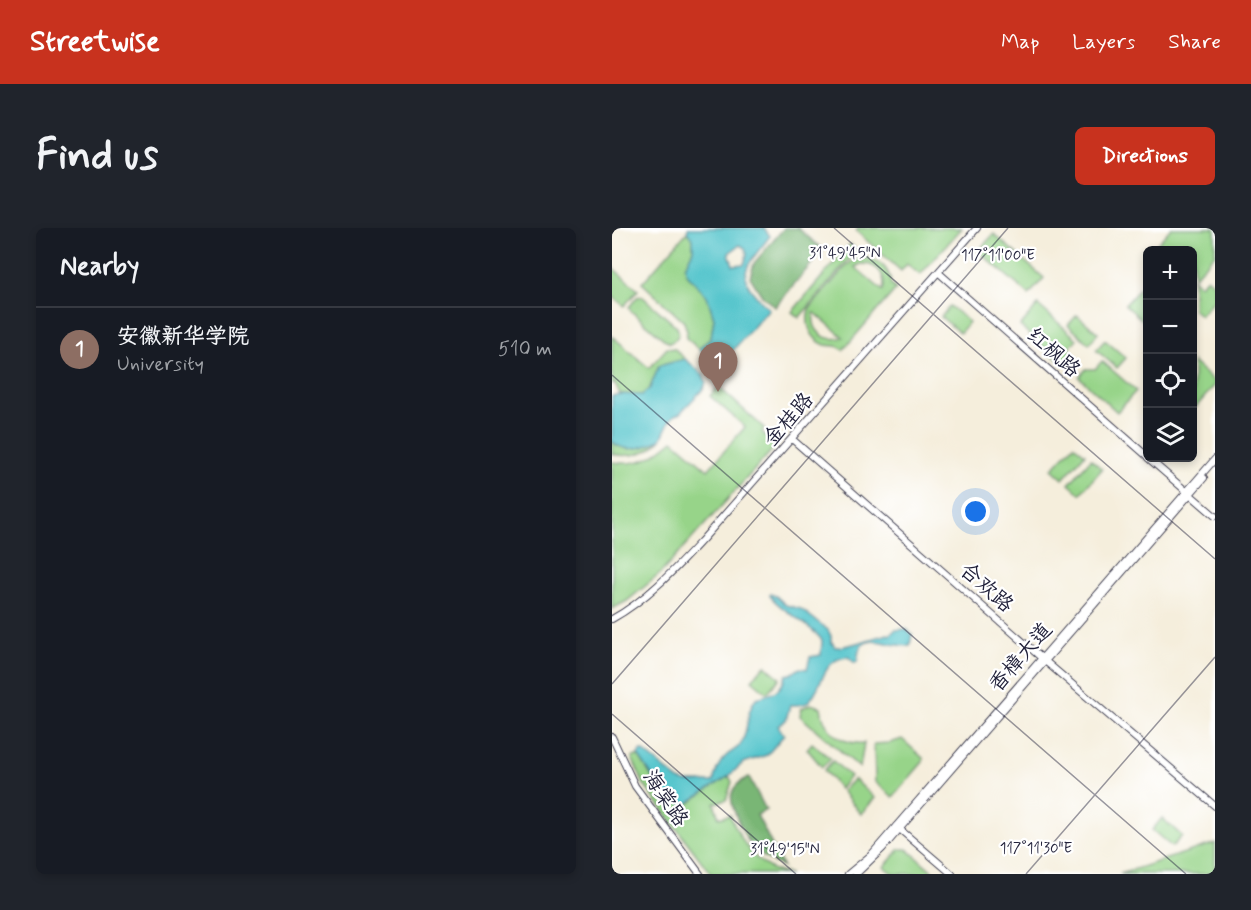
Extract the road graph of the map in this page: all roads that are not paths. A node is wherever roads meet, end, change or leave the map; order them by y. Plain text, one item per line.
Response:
1 (977, 228) edge
2 (939, 273) junction
3 (792, 439) junction
4 (1143, 453) edge
5 (1215, 459) edge
6 (1154, 462) edge
7 (1215, 466) edge
8 (1189, 493) junction
9 (1215, 516) edge
10 (612, 619) edge
11 (1043, 659) junction
12 (612, 737) edge
13 (1215, 806) edge
14 (898, 827) junction
15 (700, 874) edge
16 (848, 874) edge
17 (856, 874) edge
18 (952, 874) edge

1 - 2 street, 金桂路
2 - 3 street, 金桂路
2 - 4 street, 红枫路
3 - 10 street, 金桂路
3 - 11 street, 合欢路
5 - 8 street, 香樟大道
6 - 8 street, 红枫路
7 - 8 street, 香樟大道
8 - 9 street, 红枫路
8 - 11 street, 香樟大道
11 - 13 street, 合欢路
11 - 14 street, 香樟大道
12 - 15 street, 海棠路
14 - 16 street, 香樟大道
14 - 17 street, 香樟大道
14 - 18 street

